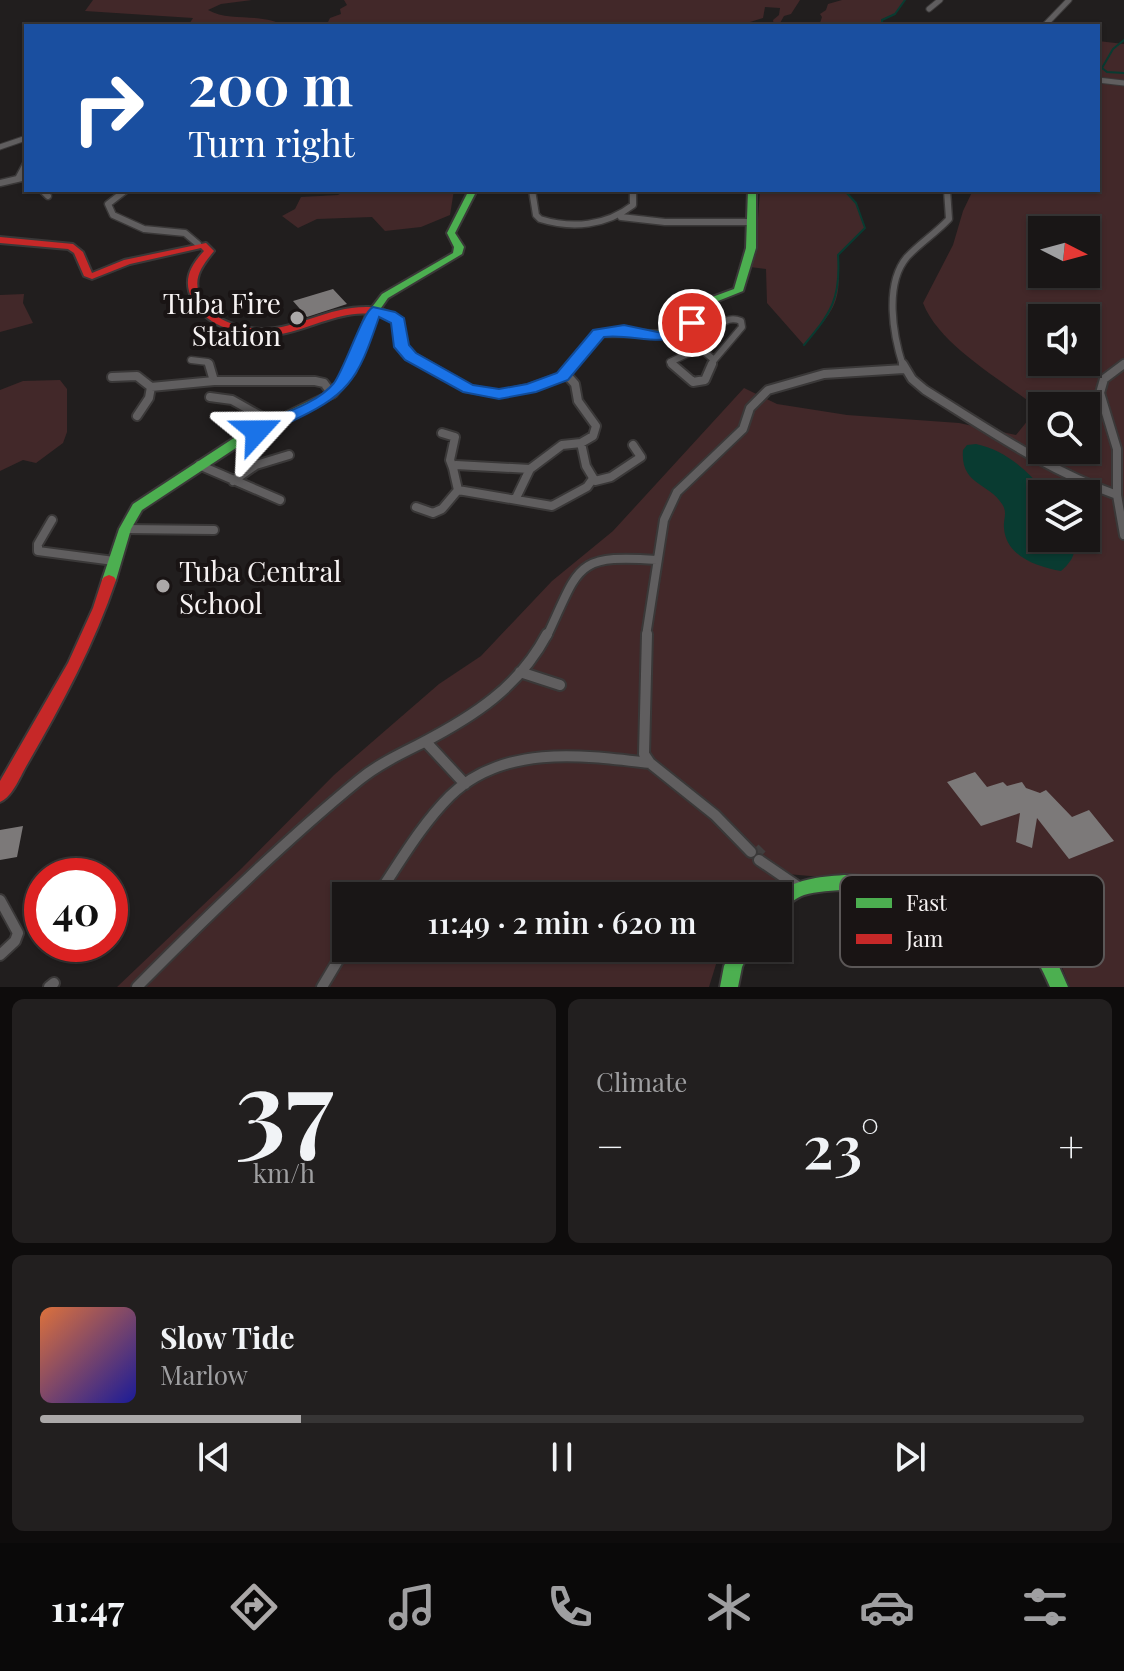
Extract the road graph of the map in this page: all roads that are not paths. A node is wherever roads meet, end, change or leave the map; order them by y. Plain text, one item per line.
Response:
1 (940, 0) edge
2 (1069, 0) edge
3 (929, 9) dead end
4 (1046, 24) edge
5 (1100, 80) edge
6 (1124, 83) edge
7 (24, 139) edge
8 (0, 147) edge
9 (22, 177) edge
10 (0, 183) edge
11 (44, 192) edge
12 (123, 192) edge
13 (472, 192) edge
14 (532, 192) edge
15 (633, 192) edge
16 (752, 192) edge
17 (947, 192) edge
18 (48, 196) dead end
19 (621, 217) junction
20 (751, 222) junction
21 (0, 240) edge
22 (198, 244) junction
23 (373, 312) junction
24 (692, 323) junction
25 (700, 346) junction
26 (191, 360) dead end
27 (714, 360) junction
28 (1124, 364) edge
29 (904, 369) junction
30 (566, 374) junction
31 (112, 377) dead end
32 (214, 381) junction
33 (151, 387) junction
34 (332, 394) junction
35 (210, 397) dead end
36 (137, 416) dead end
37 (273, 423) junction
38 (442, 433) dead end
39 (581, 443) junction
40 (633, 445) dead end
41 (289, 455) dead end
42 (199, 465) junction
43 (453, 468) junction
44 (530, 469) junction
45 (592, 480) junction
46 (233, 481) junction
47 (458, 490) junction
48 (1117, 495) junction
49 (516, 498) junction
50 (280, 500) dead end
51 (416, 507) dead end
52 (52, 520) dead end
53 (125, 529) junction
54 (214, 530) dead end
55 (1124, 535) edge
56 (657, 560) junction
57 (114, 561) junction
58 (520, 672) junction
59 (560, 685) dead end
60 (426, 742) junction
61 (650, 763) junction
62 (465, 784) junction
63 (0, 795) edge
64 (387, 882) edge
65 (840, 886) edge
66 (800, 888) junction
67 (792, 893) edge
68 (0, 900) edge
69 (0, 955) edge
70 (337, 962) edge
71 (735, 962) edge
72 (1049, 967) edge
73 (137, 987) edge
74 (322, 987) edge
75 (729, 987) edge
76 (1059, 987) edge

1 - 3 street
2 - 4 street
5 - 6 street
7 - 8 street
9 - 10 street
11 - 18 street
12 - 22 street
13 - 23 street
14 - 19 street
15 - 19 street
16 - 20 street
17 - 29 street
19 - 20 street
20 - 24 street
21 - 22 street
22 - 23 street
23 - 30 street
23 - 34 street
24 - 25 street
24 - 30 street
25 - 27 street
25 - 27 street
25 - 27 street
26 - 32 street
28 - 48 street
29 - 48 street
29 - 56 street
30 - 39 street
31 - 33 street
32 - 33 street
32 - 34 street
33 - 36 street
34 - 37 street
35 - 37 street
37 - 42 street
38 - 43 street
39 - 44 street
39 - 45 street
40 - 45 street
41 - 46 street
42 - 46 street
42 - 53 street
43 - 44 street
43 - 47 street
44 - 49 street
45 - 49 street
46 - 50 street
47 - 49 street
47 - 51 street
48 - 55 street
52 - 57 street
53 - 54 street
53 - 57 street
56 - 58 street
56 - 61 street
57 - 63 street
58 - 59 street
58 - 60 street
60 - 62 street
60 - 73 street
61 - 62 street
61 - 66 street
62 - 64 street
65 - 66 street
66 - 67 street
68 - 69 street
70 - 74 street
71 - 75 street
72 - 76 street

